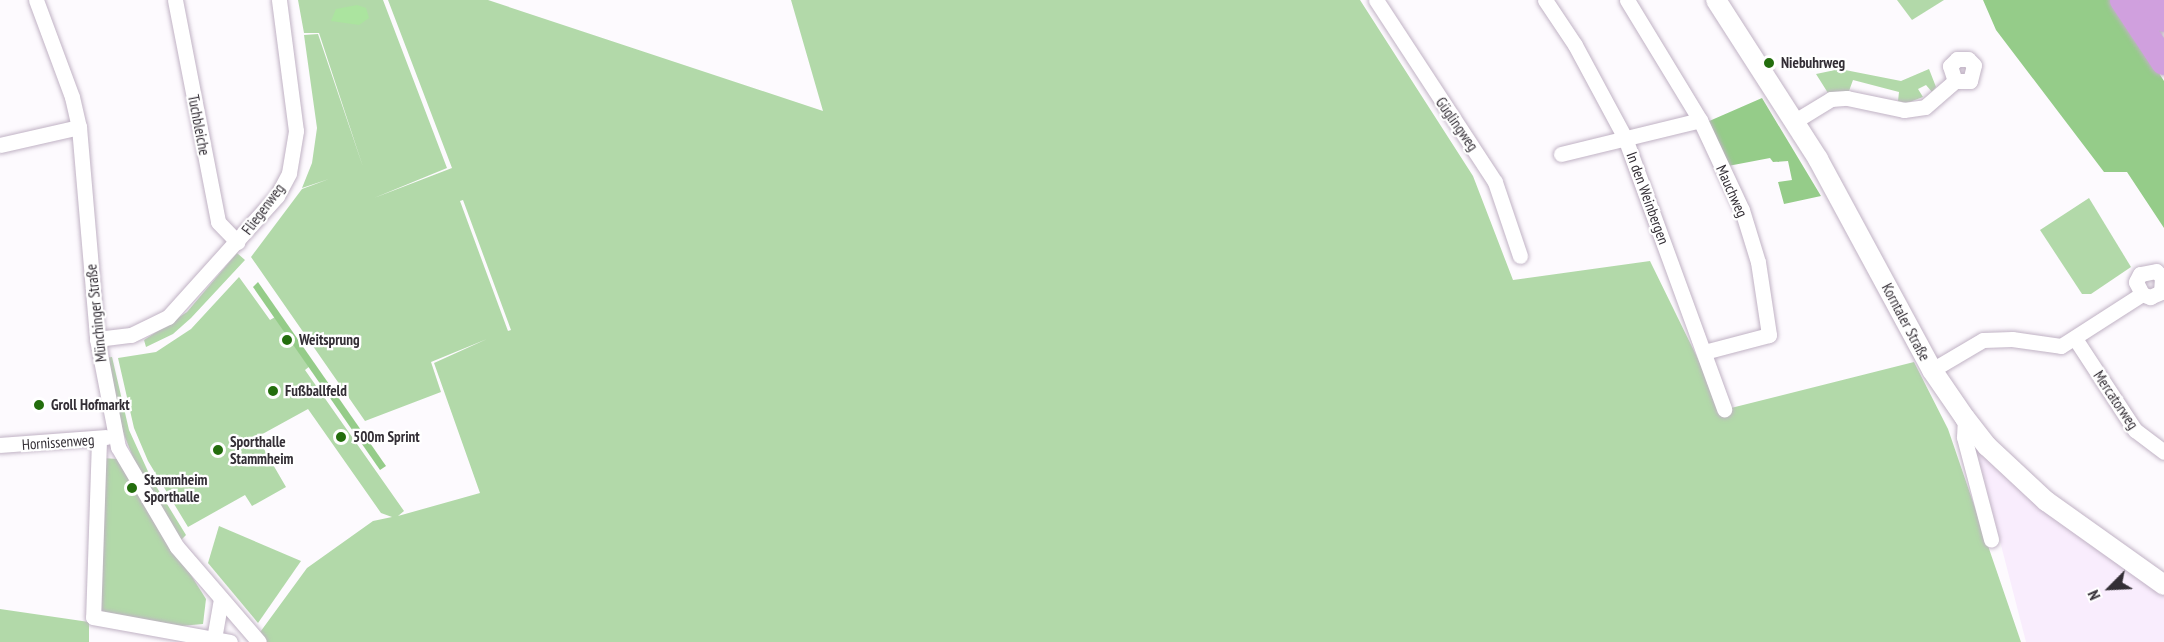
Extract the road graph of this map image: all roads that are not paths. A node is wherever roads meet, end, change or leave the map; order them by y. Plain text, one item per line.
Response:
1 (36, 0) edge
2 (175, 0) edge
3 (279, 0) edge
4 (1376, 0) edge
5 (1545, 0) edge
6 (1627, 0) edge
7 (1716, 0) edge
8 (2123, 0) edge
9 (2152, 0) edge
10 (2164, 19) edge
11 (2164, 62) edge
12 (1955, 81) dead end
13 (1700, 120) junction
14 (1795, 121) junction
15 (79, 127) junction
16 (1625, 138) junction
17 (0, 145) edge
18 (1561, 154) dead end
19 (237, 242) junction
20 (1520, 256) dead end
21 (2142, 294) dead end
22 (97, 339) junction
23 (2076, 340) junction
24 (1704, 352) junction
25 (1932, 370) junction
26 (1724, 409) dead end
27 (1965, 418) junction
28 (114, 433) junction
29 (99, 440) junction
30 (0, 445) edge
31 (2164, 452) edge
32 (1991, 539) dead end
33 (2164, 585) edge
34 (221, 599) junction
35 (198, 639) edge
36 (214, 639) junction
37 (230, 642) edge
38 (259, 642) edge

1 - 15 street, Münchinger Straße
2 - 19 street, Tuchbleiche
3 - 19 street, Fliegenweg
4 - 20 street, Güglingweg
5 - 16 street, In den Weinbergen
6 - 13 street, Mauchweg
7 - 14 street, Korntaler Straße
8 - 11 highway
9 - 10 highway
12 - 14 street
13 - 16 street
13 - 24 street, Mauchweg
14 - 25 street, Korntaler Straße
15 - 17 street
15 - 22 street, Münchinger Straße
16 - 18 street
16 - 24 street, In den Weinbergen
19 - 22 street, Fliegenweg
21 - 23 street
22 - 28 street, Münchinger Straße
23 - 25 street
23 - 31 street, Mercatorweg
24 - 26 street, In den Weinbergen
25 - 27 street, Korntaler Straße
27 - 32 street
27 - 33 street, Korntaler Straße
28 - 29 street, Hornissenweg
28 - 34 street, Münchinger Straße
29 - 30 street, Hornissenweg
29 - 35 street
34 - 36 street
34 - 38 street, Münchinger Straße
35 - 36 street
36 - 37 street

